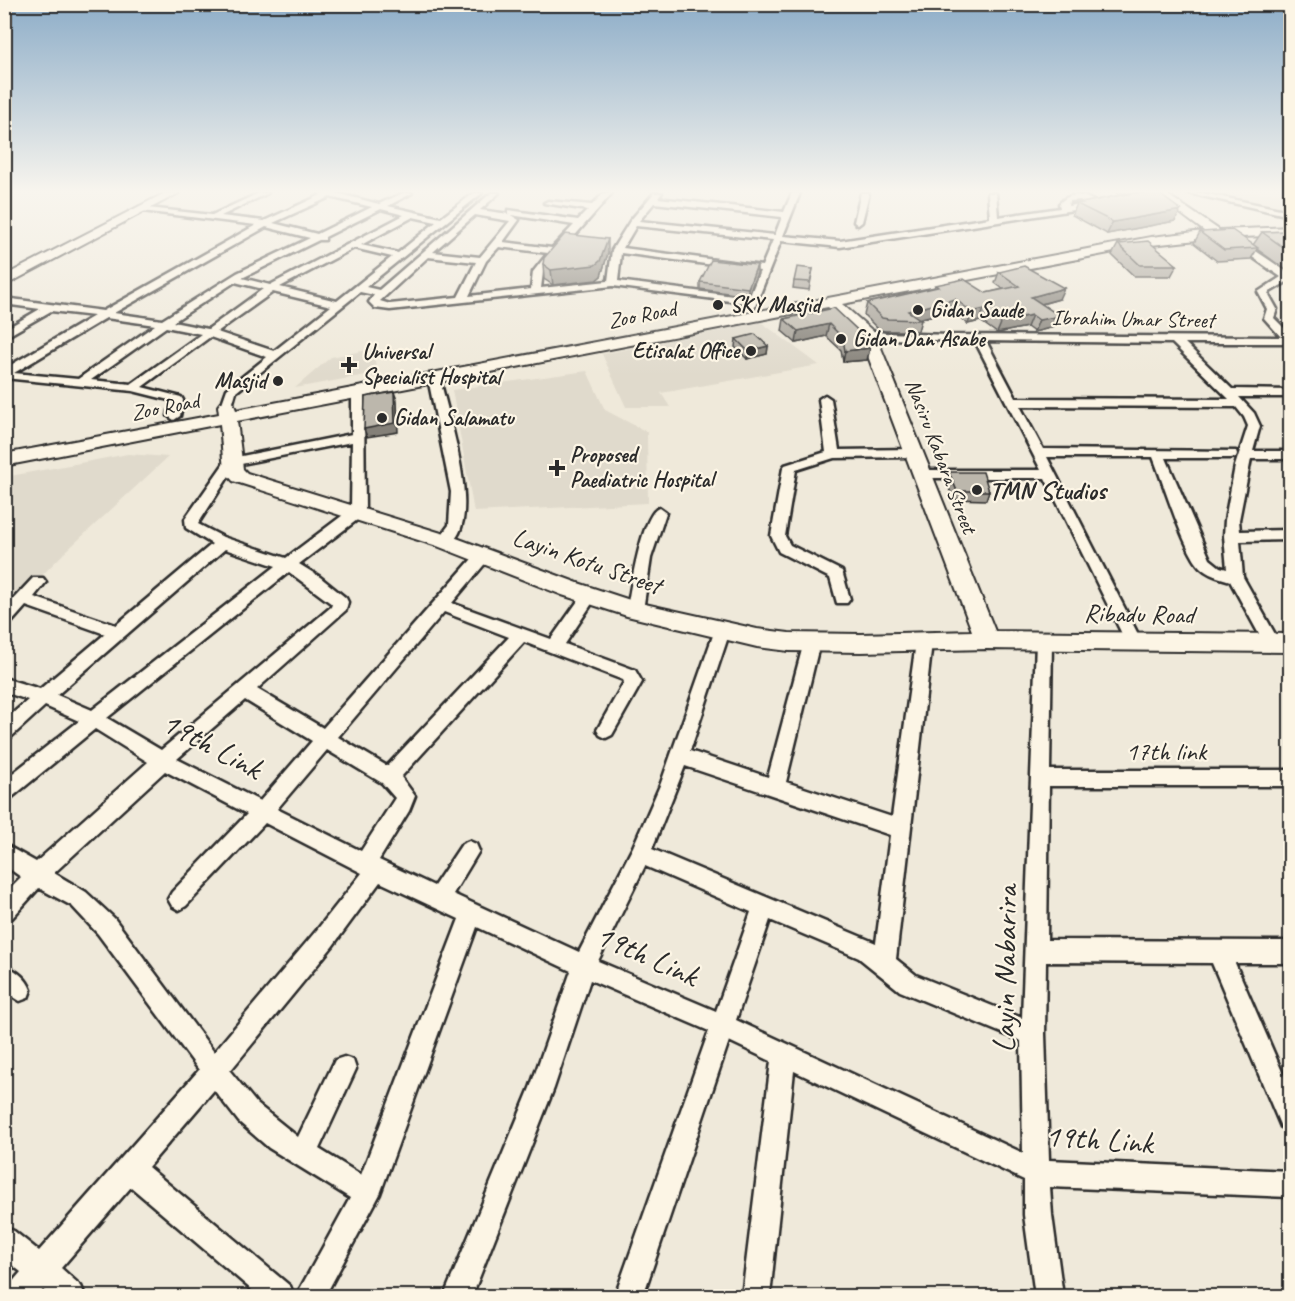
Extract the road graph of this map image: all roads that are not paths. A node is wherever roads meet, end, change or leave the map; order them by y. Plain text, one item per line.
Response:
1 (57, 254) edge
2 (212, 254) edge
3 (284, 254) edge
4 (337, 254) edge
5 (388, 254) edge
6 (402, 254) edge
7 (426, 254) joint
8 (488, 254) edge
9 (552, 254) edge
10 (617, 254) edge
11 (646, 254) edge
12 (771, 254) edge
13 (1047, 254) edge
14 (1084, 254) edge
15 (1247, 254) edge
16 (399, 256) junction
17 (482, 260) junction
18 (765, 269) junction
19 (234, 279) junction
20 (4, 282) edge
21 (613, 283) junction
22 (270, 289) junction
23 (358, 289) junction
24 (536, 291) junction
25 (381, 293) junction
26 (462, 299) junction
27 (4, 301) edge
28 (831, 302) junction
29 (21, 303) junction
30 (339, 305) junction
31 (50, 307) junction
32 (752, 309) junction
33 (4, 313) edge
34 (104, 315) junction
35 (164, 323) junction
36 (206, 332) junction
37 (867, 333) junction
38 (4, 335) edge
39 (978, 337) junction
40 (1175, 339) junction
41 (1290, 340) edge
42 (276, 356) junction
43 (4, 375) edge
44 (434, 378) junction
45 (81, 382) junction
46 (133, 387) junction
47 (358, 393) junction
48 (1228, 393) junction
49 (1290, 393) edge
50 (825, 399) dead end
51 (1012, 402) junction
52 (1239, 403) junction
53 (227, 412) junction
54 (174, 416) junction
55 (358, 436) junction
56 (4, 447) edge
57 (914, 453) junction
58 (1040, 453) junction
59 (833, 454) junction
60 (1158, 454) junction
61 (1238, 454) junction
62 (1290, 455) edge
63 (4, 460) edge
64 (232, 462) junction
65 (922, 474) junction
66 (1050, 474) junction
67 (356, 513) junction
68 (659, 513) dead end
69 (1290, 535) edge
70 (1232, 536) junction
71 (444, 541) junction
72 (224, 542) junction
73 (483, 556) junction
74 (287, 565) junction
75 (1235, 577) junction
76 (38, 582) dead end
77 (590, 595) junction
78 (23, 599) junction
79 (842, 599) dead end
80 (441, 605) junction
81 (635, 610) junction
82 (4, 620) edge
83 (722, 631) junction
84 (119, 633) junction
85 (521, 635) junction
86 (987, 640) junction
87 (812, 642) junction
88 (924, 642) junction
89 (1044, 642) junction
90 (1134, 642) junction
91 (1281, 643) edge
92 (554, 646) junction
93 (4, 685) edge
94 (245, 691) junction
95 (43, 697) junction
96 (95, 720) junction
97 (606, 730) dead end
98 (4, 733) edge
99 (326, 739) junction
100 (680, 756) junction
101 (163, 761) junction
102 (389, 777) junction
103 (1041, 778) junction
104 (1290, 778) edge
105 (775, 788) junction
106 (4, 792) edge
107 (263, 811) junction
108 (901, 829) junction
109 (469, 850) dead end
110 (4, 853) edge
111 (640, 854) junction
112 (371, 867) junction
113 (37, 875) junction
114 (179, 899) dead end
115 (438, 899) junction
116 (764, 906) junction
117 (4, 910) edge
118 (471, 914) junction
119 (1036, 951) junction
120 (1219, 952) junction
121 (1290, 952) edge
122 (884, 964) junction
123 (584, 965) junction
124 (723, 1025) junction
125 (1033, 1034) junction
126 (784, 1053) junction
127 (344, 1069) dead end
128 (214, 1071) junction
129 (1290, 1118) edge
130 (303, 1155) junction
131 (129, 1168) junction
132 (1037, 1173) junction
133 (1290, 1184) edge
134 (367, 1194) junction
135 (4, 1241) edge
136 (41, 1270) junction
137 (19, 1296) edge
138 (71, 1296) edge
139 (280, 1296) edge
140 (310, 1296) edge
141 (459, 1296) edge
142 (629, 1296) edge
143 (756, 1296) edge
144 (1049, 1296) edge

1 - 20 main road
2 - 34 street
3 - 19 street
4 - 22 street
5 - 16 street
6 - 16 street
7 - 17 street
7 - 25 street
8 - 17 street
9 - 24 street
10 - 21 street
11 - 18 street
12 - 18 street
13 - 32 main road, Zoo Road
14 - 28 main road, Zoo Road
15 - 41 street
16 - 23 street
17 - 26 street
18 - 32 street
19 - 22 street
19 - 35 street
21 - 24 street
21 - 32 street
22 - 30 street
22 - 36 street
23 - 25 street
23 - 30 street
24 - 26 street
25 - 26 street
27 - 29 street
28 - 32 main road, Zoo Road
28 - 37 main road, Nasiru Kabara Street
29 - 31 street
29 - 33 street
30 - 42 street
31 - 34 street
31 - 38 street
32 - 44 main road, Zoo Road
32 - 53 main road, Zoo Road
34 - 35 street
34 - 43 street
35 - 36 street
35 - 45 street
36 - 42 street
36 - 46 street
37 - 39 street, Ibrahim Umar Street
37 - 57 main road, Nasiru Kabara Street
39 - 40 street, Ibrahim Umar Street
39 - 51 street
40 - 41 street, Ibrahim Umar Street
40 - 48 street
42 - 53 street
43 - 45 street
44 - 47 main road, Zoo Road
44 - 71 street
45 - 46 street
46 - 54 street
47 - 53 main road, Zoo Road
47 - 55 street
48 - 49 street
48 - 52 street
50 - 59 street
51 - 52 street
51 - 58 street
52 - 61 street
53 - 54 main road, Zoo Road
53 - 63 main road, Zoo Road
53 - 64 main road
54 - 56 main road, Zoo Road
55 - 64 street
55 - 67 street
57 - 59 street
57 - 65 main road, Nasiru Kabara Street
58 - 60 street
58 - 66 street
59 - 79 street
60 - 61 street
60 - 75 street
61 - 62 street
61 - 70 street
64 - 67 main road, Layin Kotu Street
64 - 72 street
65 - 66 street
65 - 86 main road, Nasiru Kabara Street
66 - 90 street
67 - 71 main road, Layin Kotu Street
67 - 74 street
68 - 81 street
69 - 70 street
70 - 75 street
71 - 73 main road, Layin Kotu Street
72 - 74 street
72 - 84 street
73 - 77 main road, Layin Kotu Street
73 - 80 street
74 - 94 street
74 - 96 street
75 - 91 street
76 - 78 street
77 - 81 main road, Layin Kotu Street
77 - 92 street
78 - 82 street
78 - 84 street
80 - 85 street
80 - 99 street
81 - 83 main road, Layin Kotu Street
83 - 87 main road, Layin Kotu Street
83 - 100 street
84 - 95 street
85 - 92 street
85 - 102 street
86 - 88 main road, Layin Kotu Street
86 - 89 main road, Ribadu Road
87 - 88 main road, Layin Kotu Street
87 - 105 street
88 - 108 street
89 - 90 main road, Ribadu Road
89 - 103 street, Layin Nabarira
90 - 91 main road, Ribadu Road
92 - 97 street
93 - 95 street, 19th Link
94 - 99 street
94 - 101 street
95 - 96 street, 19th Link
95 - 98 street
96 - 101 street, 19th Link
96 - 106 street
99 - 102 street
99 - 107 street
100 - 105 street
100 - 111 street
101 - 107 street, 19th Link
101 - 113 street
102 - 112 street
103 - 104 street, 17th link
103 - 119 street, Layin Nabarira
105 - 108 street
107 - 112 street, 19th Link
107 - 114 street
108 - 122 street
109 - 115 street
110 - 113 street
111 - 116 street
111 - 123 street
112 - 115 street, 19th Link
112 - 128 street
113 - 117 street
113 - 128 street
115 - 118 street, 19th Link
116 - 122 street
116 - 124 street
118 - 123 street, 19th Link
118 - 134 street
119 - 120 street
119 - 125 street, Layin Nabarira
120 - 121 street
120 - 129 street
122 - 125 street
123 - 124 street, 19th Link
123 - 141 street
124 - 126 street, 19th Link
124 - 142 street
125 - 132 street, Layin Nabarira
126 - 132 street, 19th Link
126 - 143 street
127 - 130 street
128 - 130 street
128 - 131 street
130 - 134 street
131 - 136 street
131 - 139 street
132 - 133 street, 19th Link
132 - 144 street, Layin Nabarira
134 - 140 street
135 - 136 street
136 - 137 street
136 - 138 street

